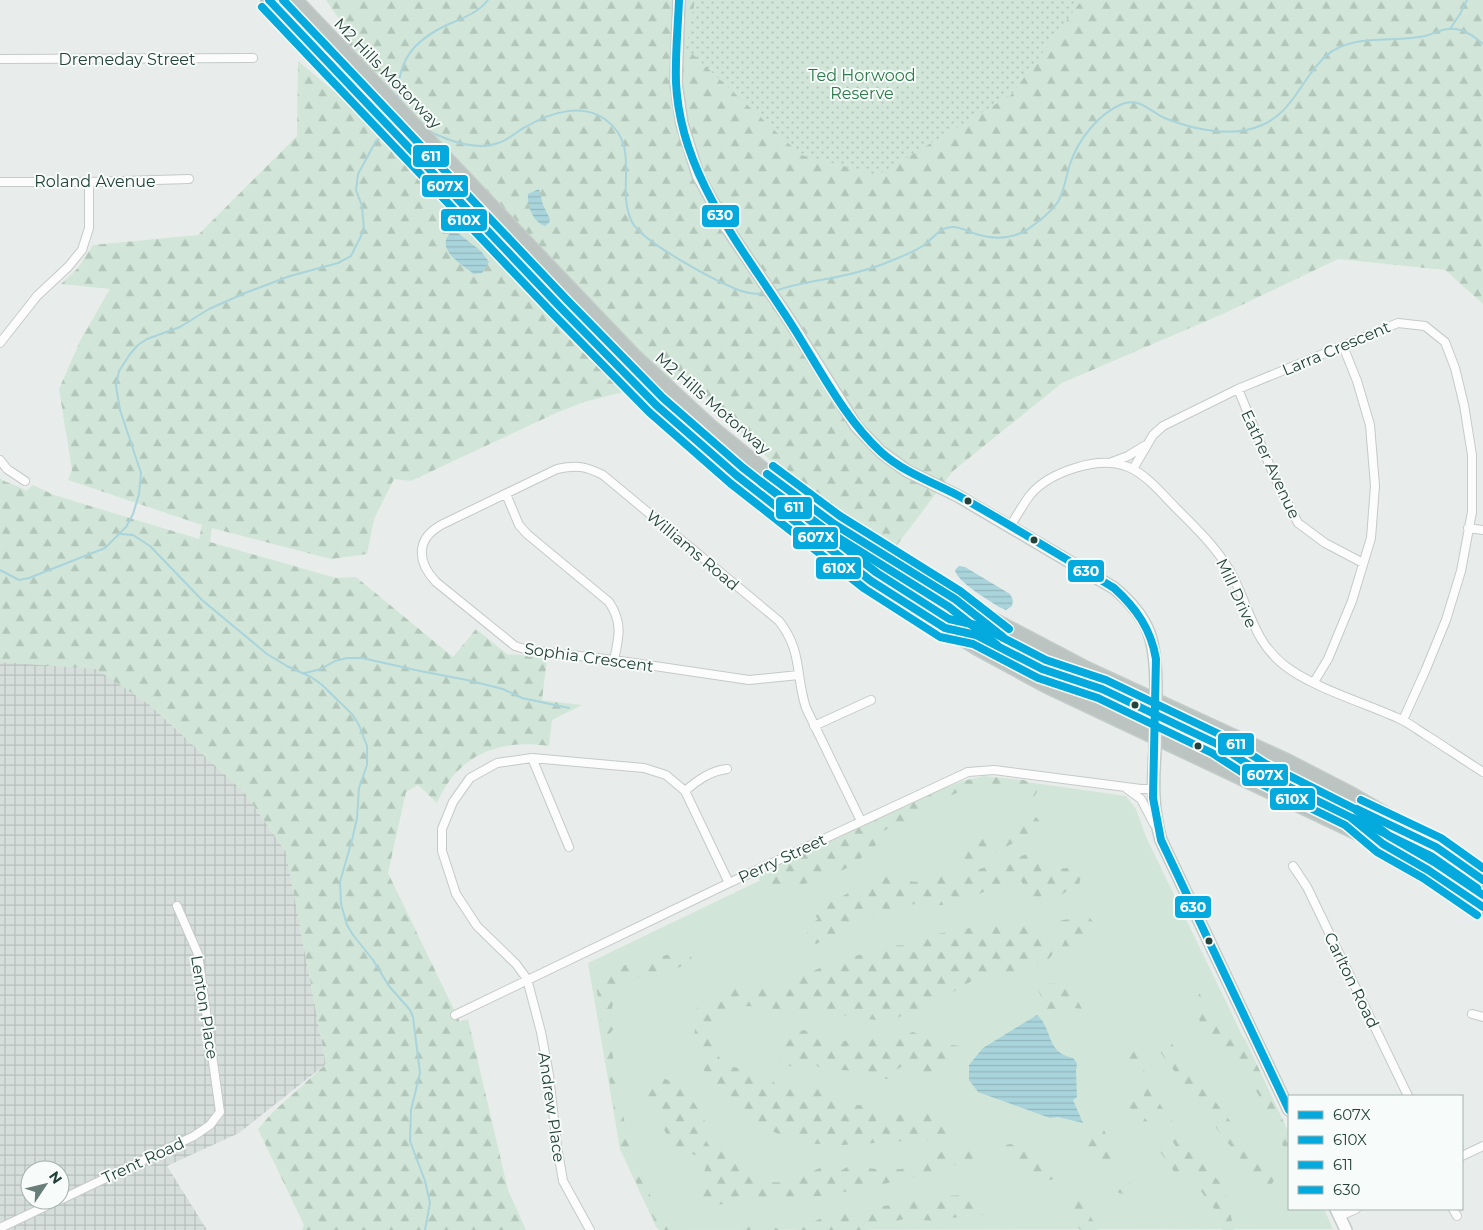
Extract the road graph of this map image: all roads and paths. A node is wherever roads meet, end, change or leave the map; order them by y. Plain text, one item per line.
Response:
1 (269, 0) edge
2 (294, 0) edge
3 (679, 0) edge
4 (253, 58) dead end
5 (0, 60) edge
6 (189, 179) dead end
7 (0, 182) edge
8 (89, 182) junction
9 (0, 343) edge
10 (1343, 346) junction
11 (1238, 389) junction
12 (1148, 444) junction
13 (0, 460) edge
14 (1110, 462) junction
15 (1133, 469) junction
16 (25, 481) dead end
17 (506, 494) junction
18 (1010, 526) junction
19 (1468, 528) junction
20 (1483, 530) edge
21 (422, 552) joint
22 (1363, 563) junction
23 (614, 660) junction
24 (799, 675) junction
25 (1314, 682) junction
26 (871, 700) dead end
27 (1403, 720) junction
28 (814, 726) junction
29 (532, 758) junction
30 (727, 770) dead end
31 (1482, 770) edge
32 (1124, 787) junction
33 (1153, 789) junction
34 (686, 791) junction
35 (861, 821) junction
36 (1161, 840) junction
37 (569, 847) dead end
38 (1293, 866) dead end
39 (1483, 880) edge
40 (729, 883) junction
41 (177, 906) dead end
42 (1483, 907) edge
43 (527, 979) junction
44 (1472, 1014) dead end
45 (456, 1015) dead end
46 (1483, 1017) edge
47 (1408, 1095) edge
48 (1288, 1108) edge
49 (220, 1112) joint
50 (1483, 1146) edge
51 (1463, 1156) edge
52 (70, 1195) edge
53 (39, 1210) edge
54 (1352, 1210) edge
55 (1338, 1213) edge
56 (0, 1228) edge
57 (590, 1230) edge
58 (1346, 1230) edge

1 - 42 highway
2 - 39 highway, M2 Hills Motorway
3 - 18 main road
4 - 5 street, Dremeday Street
6 - 8 street, Roland Avenue
7 - 8 street, Roland Avenue
8 - 9 street
10 - 11 street, Larra Crescent
10 - 19 street, Larra Crescent
10 - 22 street
11 - 12 street, Larra Crescent
11 - 22 street, Eather Avenue
12 - 14 street
12 - 15 street, Larra Crescent
13 - 16 street
14 - 15 street, Mill Drive
14 - 18 street, Mill Drive
15 - 25 street, Mill Drive
17 - 21 street, Williams Road
17 - 23 street
17 - 24 street, Williams Road
18 - 33 main road, bridge
19 - 20 street
19 - 27 street, Larra Crescent
21 - 23 street, Sophia Crescent
22 - 25 street
23 - 24 street, Sophia Crescent
24 - 28 street, Williams Road
25 - 27 street, Mill Drive
26 - 28 street
27 - 31 street, Mill Drive
28 - 35 street, Williams Road
29 - 34 street
29 - 37 street
29 - 43 street
30 - 34 street
32 - 33 street, Perry Street
32 - 35 street, Perry Street
32 - 36 street
33 - 36 main road
34 - 40 street
35 - 40 street, Perry Street
36 - 48 main road
38 - 47 street, Carlton Road
40 - 43 street, Perry Street
41 - 49 street, Lenton Place
43 - 45 street, Perry Street
43 - 57 street, Andrew Place
44 - 46 street
49 - 52 street, Trent Road
50 - 51 street
53 - 56 street, Trent Road
54 - 55 street
55 - 58 main road

